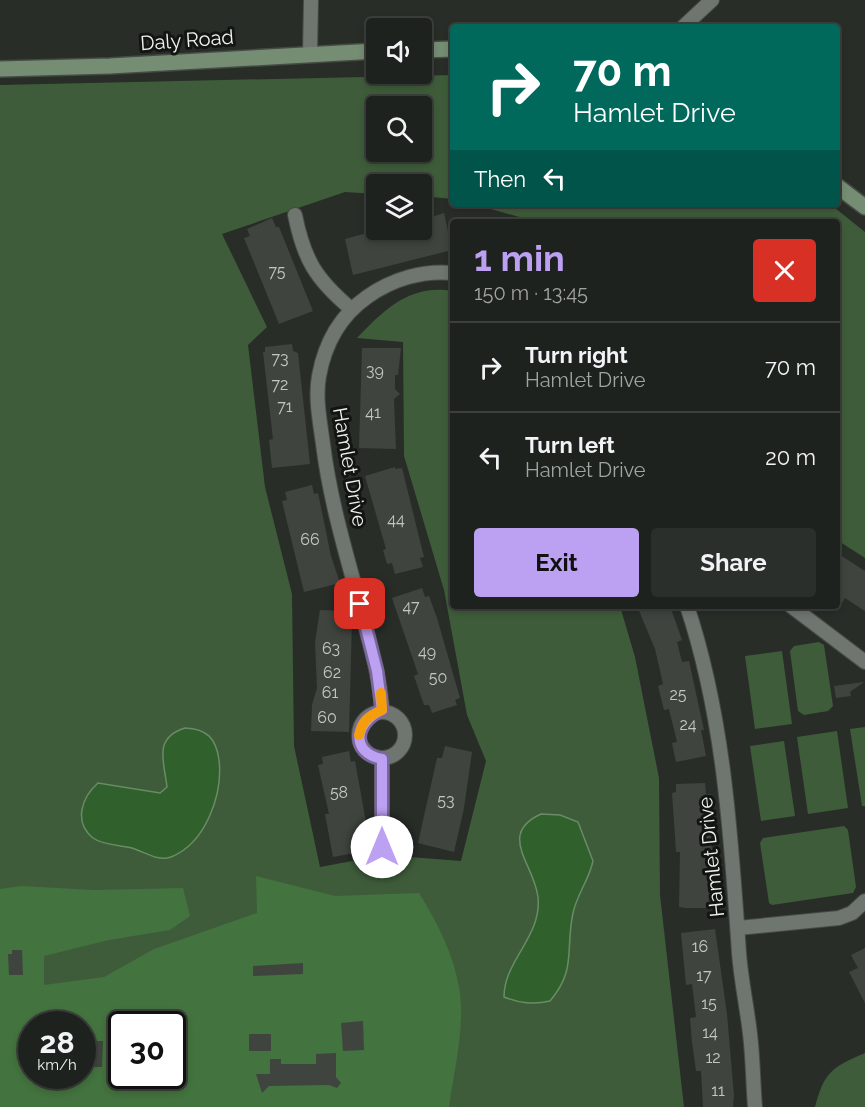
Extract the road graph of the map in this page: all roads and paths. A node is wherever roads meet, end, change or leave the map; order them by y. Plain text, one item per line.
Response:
1 (311, 0) edge
2 (712, 0) edge
3 (686, 24) edge
4 (450, 49) edge
5 (432, 50) edge
6 (366, 51) edge
7 (310, 53) junction
8 (0, 69) edge
9 (840, 188) edge
10 (865, 207) edge
11 (295, 215) dead end
12 (450, 273) edge
13 (350, 308) junction
14 (688, 609) edge
15 (795, 609) edge
16 (865, 662) edge
17 (382, 710) junction
18 (382, 759) junction
19 (382, 847) dead end
20 (865, 901) edge
21 (738, 928) junction
22 (755, 1107) edge

1 - 7 street
2 - 3 street
4 - 5 main road
6 - 7 main road, Daly Road
7 - 8 main road, Daly Road
9 - 10 main road
11 - 13 street
12 - 13 street, Hamlet Drive
13 - 17 street, Hamlet Drive
14 - 21 street, Hamlet Drive
15 - 16 street
17 - 18 street
17 - 18 street
18 - 19 street
20 - 21 street
21 - 22 street, Hamlet Drive

